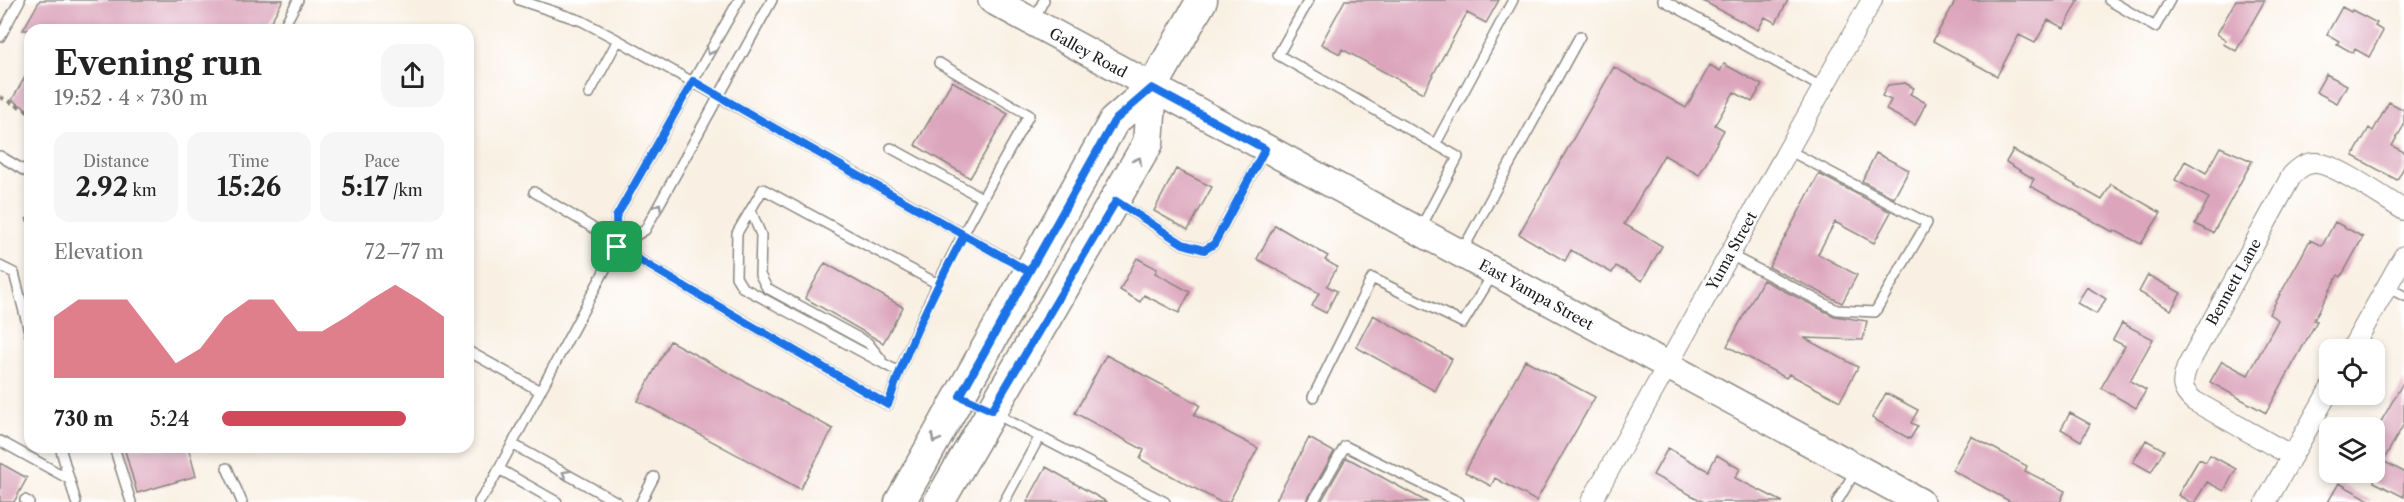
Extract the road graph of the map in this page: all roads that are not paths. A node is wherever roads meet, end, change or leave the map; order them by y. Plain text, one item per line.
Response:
1 (20, 0) edge
2 (298, 0) edge
3 (519, 0) edge
4 (739, 0) edge
5 (772, 0) edge
6 (992, 0) edge
7 (1202, 0) edge
8 (1309, 0) edge
9 (1513, 0) edge
10 (1663, 0) edge
11 (1872, 0) edge
12 (2109, 0) edge
13 (2170, 0) edge
14 (1038, 11) edge
15 (285, 24) edge
16 (1580, 36) dead end
17 (0, 37) edge
18 (618, 40) junction
19 (939, 63) dead end
20 (693, 81) junction
21 (1152, 88) junction
22 (1822, 88) junction
23 (589, 94) dead end
24 (719, 96) junction
25 (1436, 143) junction
26 (891, 148) dead end
27 (1265, 149) junction
28 (1788, 150) junction
29 (0, 156) edge
30 (24, 170) edge
31 (534, 192) dead end
32 (982, 198) junction
33 (1116, 201) junction
34 (2404, 210) edge
35 (751, 211) junction
36 (1419, 231) junction
37 (964, 235) junction
38 (617, 247) junction
39 (1461, 253) junction
40 (1730, 255) junction
41 (2404, 256) edge
42 (0, 266) edge
43 (1029, 272) junction
44 (1494, 272) junction
45 (938, 284) junction
46 (2395, 291) edge
47 (24, 312) edge
48 (2359, 339) edge
49 (474, 354) edge
50 (885, 364) junction
51 (1668, 367) junction
52 (899, 372) junction
53 (540, 391) junction
54 (960, 396) junction
55 (1313, 397) dead end
56 (2320, 405) edge
57 (992, 410) junction
58 (1040, 436) junction
59 (0, 441) edge
60 (512, 444) junction
61 (62, 453) edge
62 (116, 453) edge
63 (2292, 456) junction
64 (227, 468) dead end
65 (1857, 468) junction
66 (499, 469) junction
67 (654, 477) dead end
68 (69, 479) junction
69 (76, 502) edge
70 (131, 502) edge
71 (242, 502) edge
72 (479, 502) edge
73 (557, 502) edge
74 (617, 502) edge
75 (641, 502) edge
76 (900, 502) edge
77 (939, 502) edge
78 (1004, 502) edge
79 (1165, 502) edge
80 (1313, 502) edge
81 (1459, 502) edge
82 (1591, 502) edge
83 (1837, 502) edge
84 (1920, 502) edge
85 (2266, 502) edge

1 - 17 lane
2 - 15 lane
3 - 18 lane
4 -> 20 lane
5 - 24 lane
6 - 14 street, Galley Road
7 - 21 main road
8 - 25 lane
9 - 25 lane
10 - 22 lane
11 - 22 street, Yuma Street
12 - 13 lane
14 - 21 street, Galley Road
16 - 39 lane
18 - 20 lane
18 - 23 lane
19 - 32 lane
20 - 24 lane
20 - 38 lane
21 - 27 street, East Yampa Street
33 -> 21 main road
21 - 43 main road
22 - 28 street, Yuma Street
24 - 37 lane
38 -> 24 lane
25 - 36 lane
26 - 32 lane
27 - 33 lane
27 - 36 street, East Yampa Street
28 - 40 street, Yuma Street
28 - 40 lane
29 - 30 lane
31 - 38 lane
32 - 37 lane
33 - 57 main road
34 - 63 street, Bennett Lane
35 - 45 lane
35 - 50 lane
35 - 50 lane
36 - 39 street, East Yampa Street
37 - 43 lane
37 - 45 lane
38 - 52 lane
38 - 53 lane
39 - 44 street, East Yampa Street
40 - 51 street, Yuma Street
41 - 46 street
42 - 47 lane
43 - 54 main road
44 - 51 street, East Yampa Street
44 - 55 lane
45 - 52 lane
46 - 48 street
49 - 53 lane
50 - 52 lane
51 - 65 street, East Yampa Street
51 - 82 street, Yuma Street
53 - 60 lane
54 - 57 lane
54 -> 76 main road
56 - 63 street
57 - 58 lane
57 - 77 main road
58 - 78 lane
58 - 79 lane
59 - 68 lane
60 - 66 lane
74 -> 60 lane
61 - 68 lane
62 - 70 lane
63 - 85 street
64 - 71 lane
65 - 83 lane
65 - 84 street, East Yampa Street
66 - 72 lane
66 - 73 lane
67 - 75 lane
68 - 69 lane
80 - 81 lane

